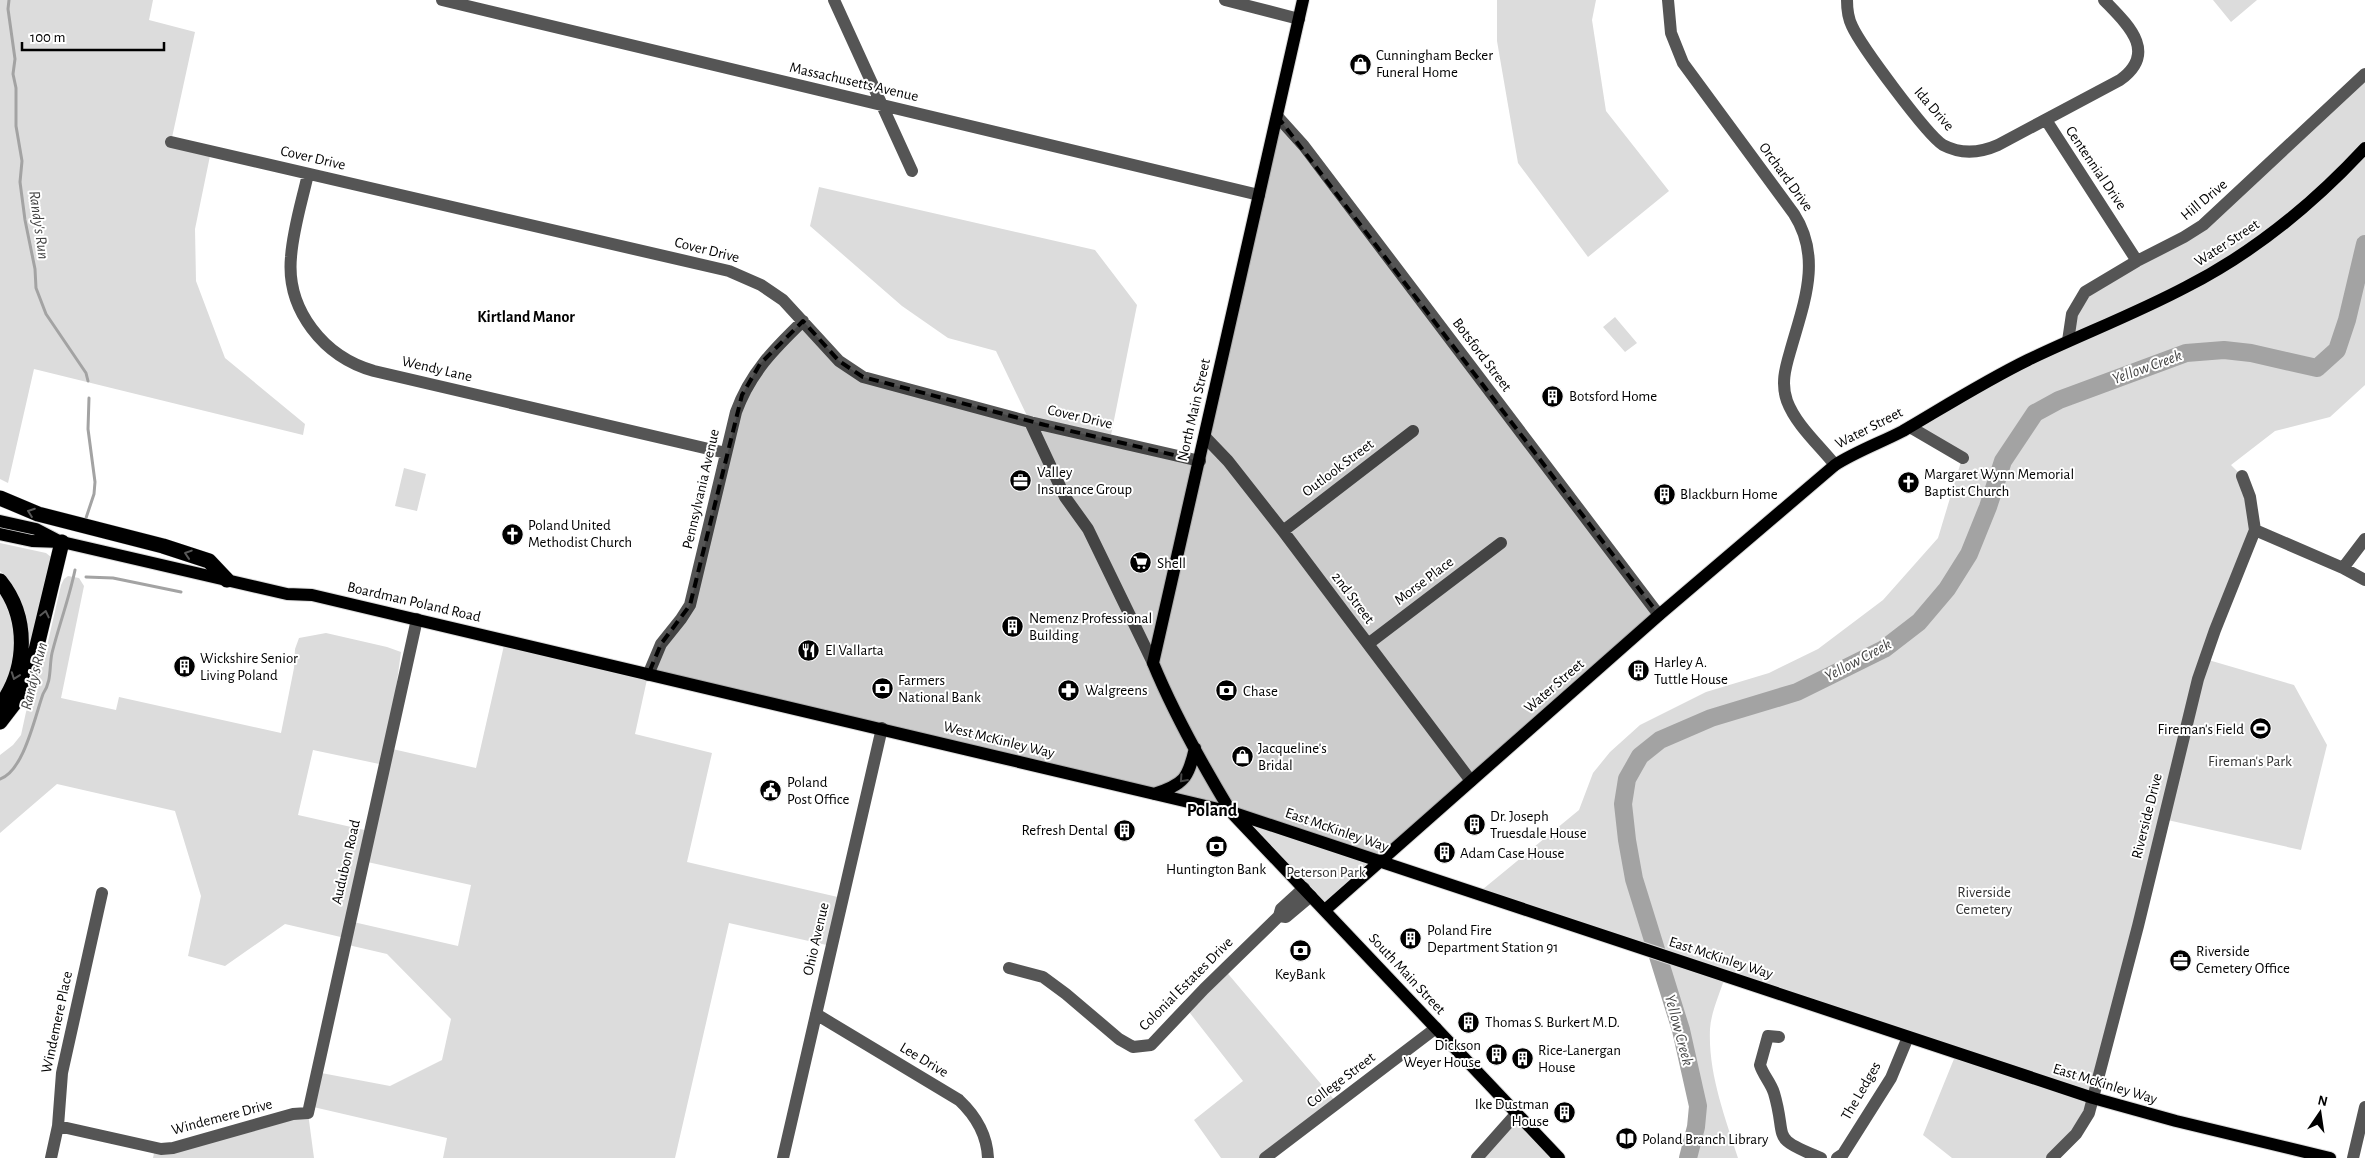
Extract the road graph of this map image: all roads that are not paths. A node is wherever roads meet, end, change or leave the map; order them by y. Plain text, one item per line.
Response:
1 (442, 0) edge
2 (834, 0) edge
3 (1225, 0) edge
4 (1303, 0) edge
5 (1668, 0) edge
6 (1847, 0) edge
7 (2104, 0) edge
8 (1299, 19) junction
9 (2365, 74) edge
10 (882, 105) junction
11 (1277, 116) junction
12 (2046, 120) junction
13 (171, 142) dead end
14 (2365, 148) edge
15 (912, 172) dead end
16 (308, 174) junction
17 (1259, 195) junction
18 (2137, 261) junction
19 (803, 321) junction
20 (2068, 341) junction
21 (1030, 422) junction
22 (1910, 427) junction
23 (1413, 431) dead end
24 (1205, 438) junction
25 (726, 453) junction
26 (1962, 458) dead end
27 (1200, 461) junction
28 (1835, 465) junction
29 (2242, 476) dead end
30 (0, 498) edge
31 (0, 521) edge
32 (2255, 530) junction
33 (1283, 531) junction
34 (0, 534) edge
35 (2365, 539) edge
36 (62, 542) junction
37 (1501, 543) dead end
38 (2343, 568) junction
39 (227, 580) junction
40 (2365, 580) edge
41 (0, 581) edge
42 (1659, 615) junction
43 (417, 619) junction
44 (1368, 644) junction
45 (1153, 663) junction
46 (648, 674) junction
47 (759, 700) joint
48 (0, 706) edge
49 (0, 722) edge
50 (882, 728) junction
51 (1195, 748) junction
52 (1471, 781) junction
53 (1154, 794) junction
54 (1231, 812) junction
55 (1379, 861) junction
56 (1307, 892) junction
57 (102, 893) dead end
58 (1325, 910) junction
59 (1009, 968) dead end
60 (816, 1014) junction
61 (1436, 1028) junction
62 (1779, 1037) dead end
63 (1908, 1037) junction
64 (2093, 1098) junction
65 (2365, 1107) edge
66 (308, 1113) joint
67 (1517, 1113) junction
68 (58, 1126) junction
69 (51, 1158) edge
70 (783, 1158) edge
71 (988, 1158) edge
72 (1265, 1158) edge
73 (1477, 1158) edge
74 (1559, 1158) edge
75 (1821, 1158) edge
76 (1837, 1158) edge
77 (2052, 1158) edge
78 (2330, 1158) edge
79 (2352, 1158) edge

1 - 10 street, Massachusetts Avenue
2 - 10 street
3 - 8 street
4 - 8 main road, North Main Street
5 - 28 street, Orchard Drive
6 - 12 street, Ida Drive
7 - 12 street, Centennial Drive
8 - 11 main road, North Main Street
9 - 18 street, Hill Drive
10 - 15 street
10 - 17 street, Massachusetts Avenue
11 - 17 main road, North Main Street
11 - 42 street, Botsford Street
12 - 18 street, Centennial Drive
13 - 16 street, Cover Drive
14 - 20 main road, Water Street
16 - 19 street, Cover Drive
16 - 25 street, Wendy Lane
17 - 24 main road, North Main Street
18 - 20 street, Hill Drive
19 - 21 street, Cover Drive
19 - 25 street, Pennsylvania Avenue
20 - 22 main road, Water Street
21 - 27 street, Cover Drive
21 - 45 street
22 - 26 street
22 - 28 main road, Water Street
23 - 33 street, Outlook Street
24 - 27 main road, North Main Street
24 - 33 street, 2nd Street
25 - 46 street, Pennsylvania Avenue
27 - 45 main road, North Main Street
28 - 42 main road, Water Street
29 - 32 street
39 -> 30 highway
31 - 36 main road, Boardman Poland Road
32 - 38 street
32 - 64 street, Riverside Drive
33 - 44 street, 2nd Street
34 - 36 main road, Boardman Poland Road
35 - 38 street
36 - 39 main road, Boardman Poland Road
49 -> 36 highway
37 - 44 street, Morse Place
38 - 40 street
39 - 43 main road, Boardman Poland Road
41 -> 48 highway
42 - 52 main road, Water Street
43 - 46 main road, Boardman Poland Road
43 - 66 street, Audubon Road
44 - 52 street, 2nd Street
45 - 51 main road
46 - 47 main road, Boardman Poland Road
47 - 50 main road, West McKinley Way
50 - 53 main road, West McKinley Way
50 - 60 street, Ohio Avenue
51 -> 53 main road
51 - 54 main road
52 - 55 main road, Water Street
53 - 54 main road, West McKinley Way
54 - 55 main road, East McKinley Way
54 - 56 main road, South Main Street
55 - 58 main road, Water Street
55 - 63 main road, East McKinley Way
56 - 58 main road, South Main Street
56 - 59 street, Colonial Estates Drive
57 - 68 street, Windemere Place
58 - 61 main road, South Main Street
60 - 70 street, Ohio Avenue
60 - 71 street, Lee Drive
61 - 67 main road, South Main Street
61 - 72 street, College Street
62 - 75 street
63 - 64 main road, East McKinley Way
63 - 76 street, The Ledges
64 - 77 street, Riverside Drive
64 - 78 main road, East McKinley Way
65 - 79 street
66 - 68 street, Windemere Drive
67 - 73 street
67 - 74 main road, South Main Street
68 - 69 street, Windemere Place

